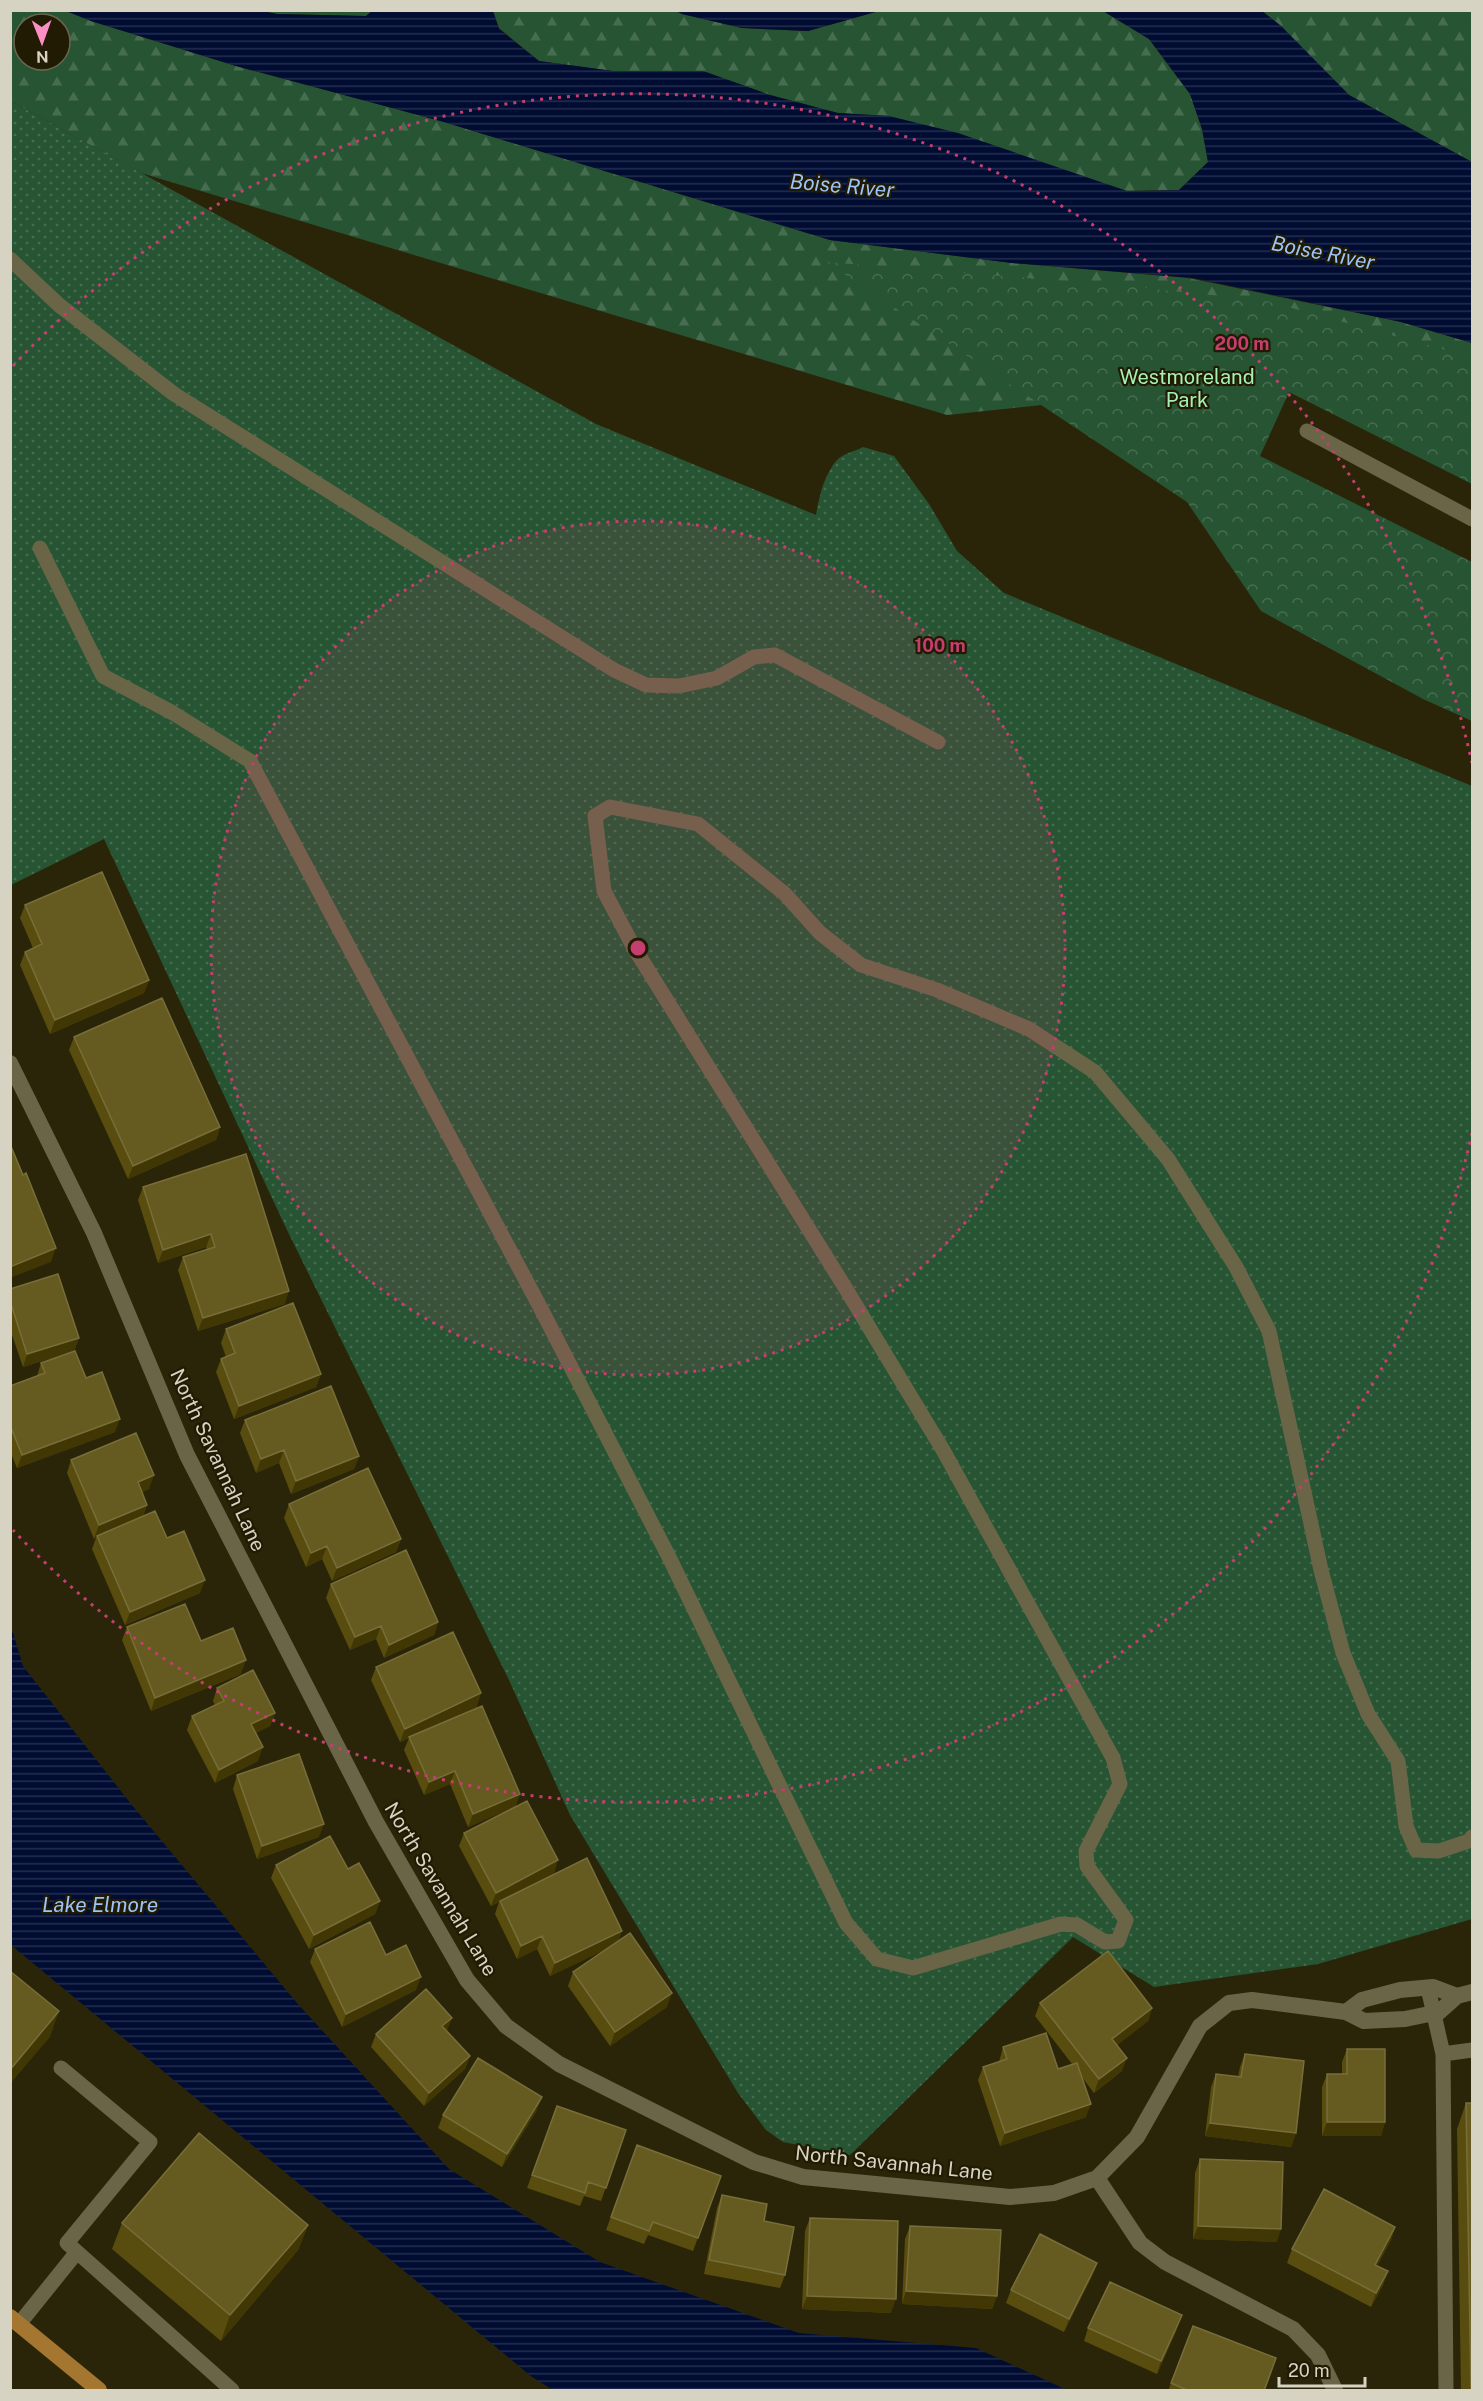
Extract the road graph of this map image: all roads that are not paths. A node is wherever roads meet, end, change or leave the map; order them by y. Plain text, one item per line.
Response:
1 (10, 259) edge
2 (1307, 431) dead end
3 (1473, 519) edge
4 (40, 548) dead end
5 (938, 742) dead end
6 (10, 1063) edge
7 (1473, 1837) edge
8 (1428, 1988) junction
9 (1465, 1994) edge
10 (1346, 2012) junction
11 (1433, 2013) junction
12 (1473, 2050) edge
13 (1443, 2054) junction
14 (61, 2068) dead end
15 (1097, 2178) junction
16 (77, 2252) junction
17 (15, 2320) edge
18 (99, 2391) edge
19 (232, 2391) edge
20 (1335, 2391) edge
21 (1446, 2391) edge

1 - 5 lane
2 - 3 lane
4 - 7 lane
6 - 15 street, North Savannah Lane
8 - 9 street
8 - 10 street
8 - 11 lane
9 - 11 street
10 - 11 street
10 - 15 street, North Savannah Lane
11 - 13 lane
12 - 13 lane
13 - 21 lane
14 - 16 lane
15 - 20 street
16 - 17 lane
16 - 19 lane
17 - 18 main road

